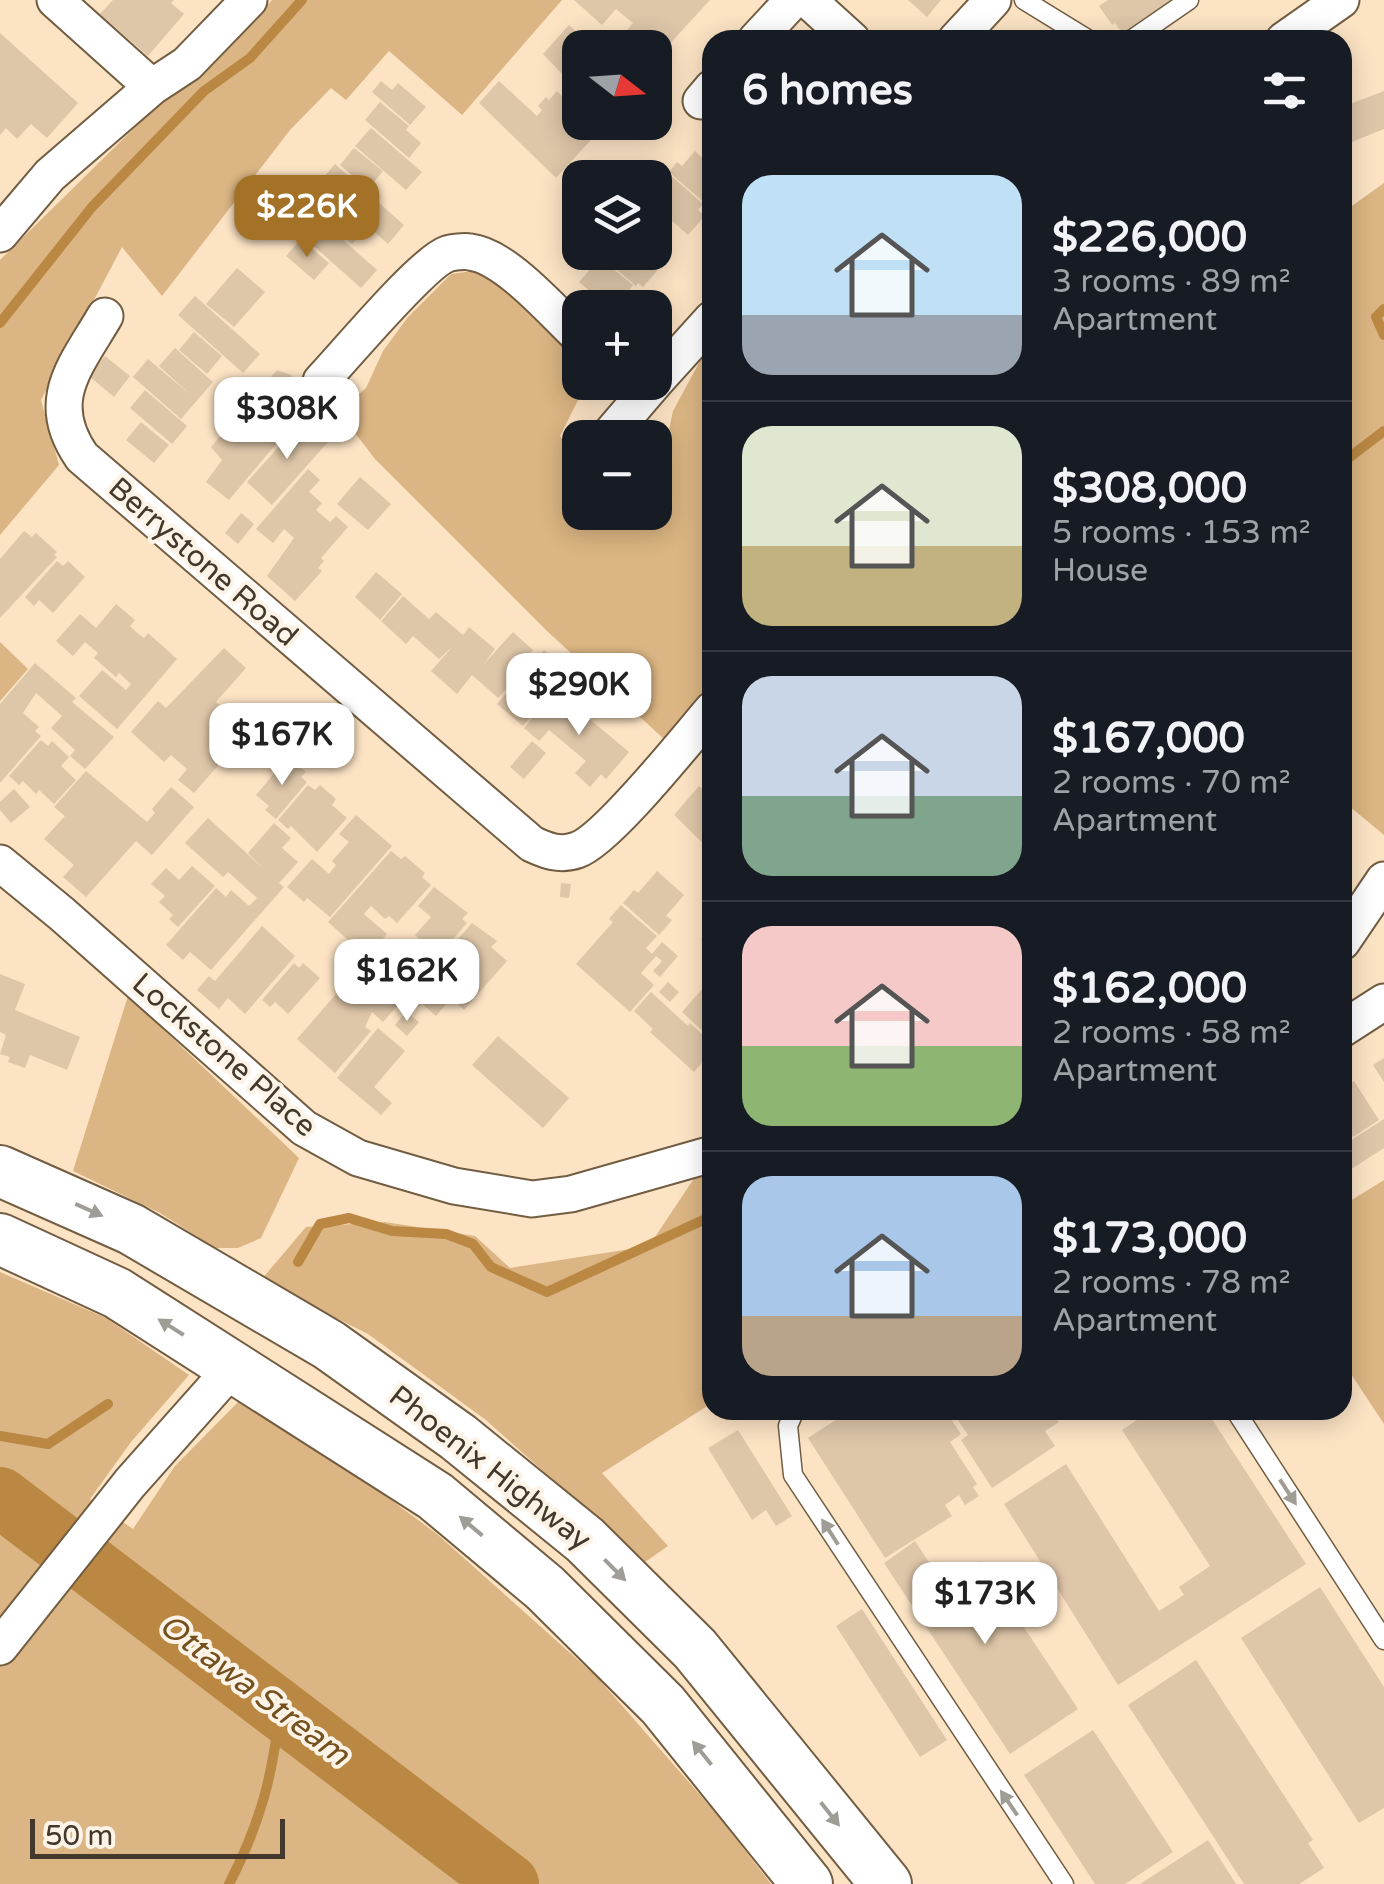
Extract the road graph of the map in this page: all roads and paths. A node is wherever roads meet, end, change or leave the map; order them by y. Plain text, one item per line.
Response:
1 (55, 0) edge
2 (249, 0) edge
3 (793, 0) edge
4 (808, 0) edge
5 (993, 0) edge
6 (1024, 0) edge
7 (1189, 0) edge
8 (1329, 3) edge
9 (765, 30) edge
10 (841, 30) edge
11 (965, 30) edge
12 (1073, 30) edge
13 (1146, 30) edge
14 (1296, 30) edge
15 (152, 87) junction
16 (0, 234) edge
17 (105, 316) dead end
18 (562, 321) edge
19 (702, 328) edge
20 (672, 359) edge
21 (321, 381) dead end
22 (702, 721) edge
23 (0, 863) edge
24 (1384, 880) edge
25 (1352, 927) edge
26 (1384, 1002) edge
27 (1352, 1023) edge
28 (702, 1157) edge
29 (0, 1171) edge
30 (0, 1239) edge
31 (234, 1366) junction
32 (791, 1420) edge
33 (1242, 1420) edge
34 (1384, 1640) edge
35 (0, 1648) edge
36 (807, 1884) edge
37 (886, 1884) edge
38 (1064, 1884) edge

1 - 15 street
2 - 15 street
3 - 9 street
4 - 10 street
5 - 11 street
6 - 12 lane
7 - 13 lane
8 - 14 street
15 - 16 street
17 - 22 street, Berrystone Road
18 - 21 street
19 - 20 street
23 - 28 street, Lockstone Place
24 - 25 street
26 - 27 street
29 -> 37 main road, Phoenix Highway
31 -> 30 main road, Phoenix Highway
31 - 35 street
36 -> 31 main road, Phoenix Highway
38 -> 32 lane
33 -> 34 lane

